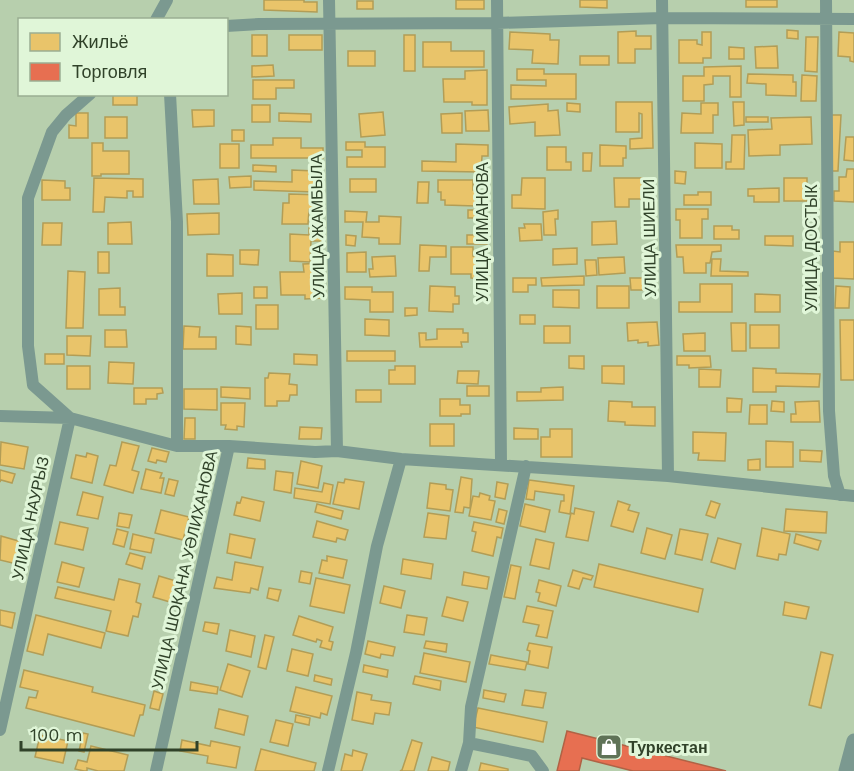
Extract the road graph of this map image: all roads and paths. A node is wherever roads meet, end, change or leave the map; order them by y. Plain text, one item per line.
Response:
1 (329, 0) edge
2 (497, 0) edge
3 (662, 0) edge
4 (826, 0) edge
5 (167, 1) edge
6 (157, 18) edge
7 (170, 18) edge
8 (662, 18) junction
9 (827, 18) junction
10 (854, 19) edge
11 (497, 23) junction
12 (330, 24) junction
13 (228, 26) edge
14 (88, 96) edge
15 (170, 96) edge
16 (0, 416) edge
17 (70, 418) junction
18 (177, 446) junction
19 (229, 446) junction
20 (337, 451) junction
21 (401, 459) junction
22 (501, 464) junction
23 (526, 466) junction
24 (668, 476) junction
25 (840, 495) junction
26 (854, 496) edge
27 (1, 722) edge
28 (854, 741) edge
29 (469, 743) junction
30 (156, 771) edge
31 (328, 771) edge
32 (461, 771) edge
33 (543, 771) edge
34 (846, 771) edge

1 - 12 street, УЛИЦА ЖАМБЫЛА
2 - 11 street, УЛИЦА ИМАНОВА
3 - 8 street, УЛИЦА ШИЕЛИ
4 - 9 street, УЛИЦА ДОСТЫК
5 - 6 street
5 - 7 street
8 - 9 street
8 - 11 street
8 - 24 street, УЛИЦА ШИЕЛИ
9 - 10 street
9 - 25 street, УЛИЦА ДОСТЫК
11 - 12 street
11 - 22 street, УЛИЦА ИМАНОВА
12 - 13 street
12 - 20 street, УЛИЦА ЖАМБЫЛА
14 - 17 street
15 - 18 street
16 - 17 street
17 - 18 street
17 - 27 street, УЛИЦА НАУРЫЗ
18 - 19 street
19 - 20 street
19 - 30 street, УЛИЦА ШОҚАНА УӘЛИХАНОВА
20 - 21 street
21 - 22 street
21 - 31 street
22 - 23 street
23 - 24 street
23 - 29 street
24 - 25 street
25 - 26 street
28 - 34 street
29 - 32 street
29 - 33 street

